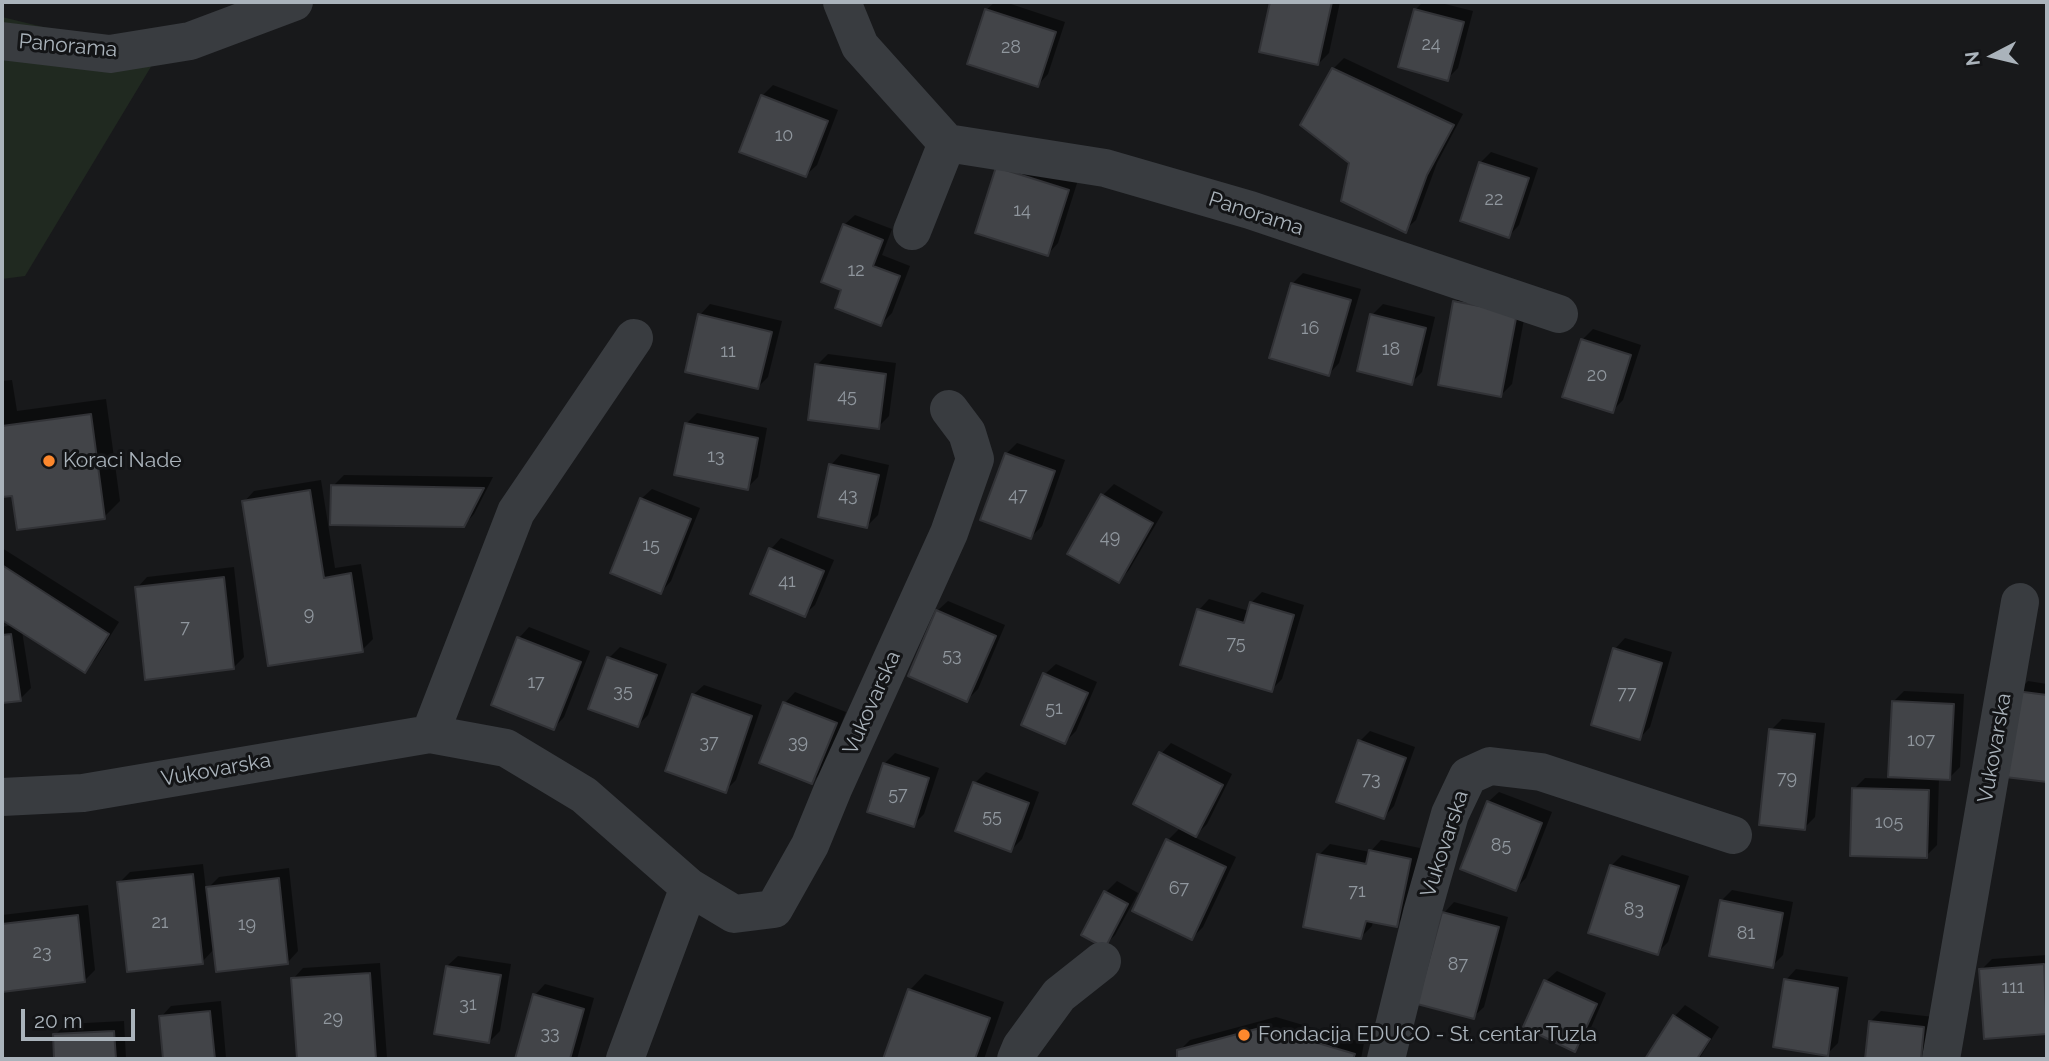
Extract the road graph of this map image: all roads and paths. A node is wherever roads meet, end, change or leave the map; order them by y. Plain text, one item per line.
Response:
1 (294, 2) edge
2 (842, 2) edge
3 (2, 41) edge
4 (947, 143) junction
5 (912, 231) dead end
6 (1559, 314) dead end
7 (634, 338) dead end
8 (949, 410) dead end
9 (2020, 602) dead end
10 (430, 734) junction
11 (2, 797) edge
12 (1732, 835) dead end
13 (689, 887) junction
14 (1102, 961) dead end
15 (625, 1059) edge
16 (1016, 1059) edge
17 (1386, 1059) edge
18 (1941, 1059) edge

1 - 3 street, Panorama
2 - 4 street
4 - 5 street
4 - 6 street, Panorama
7 - 10 street
8 - 13 street, Vukovarska
9 - 18 street, Vukovarska
10 - 11 street, Vukovarska
10 - 13 street, Vukovarska
12 - 17 street, Vukovarska
13 - 15 street
14 - 16 street

